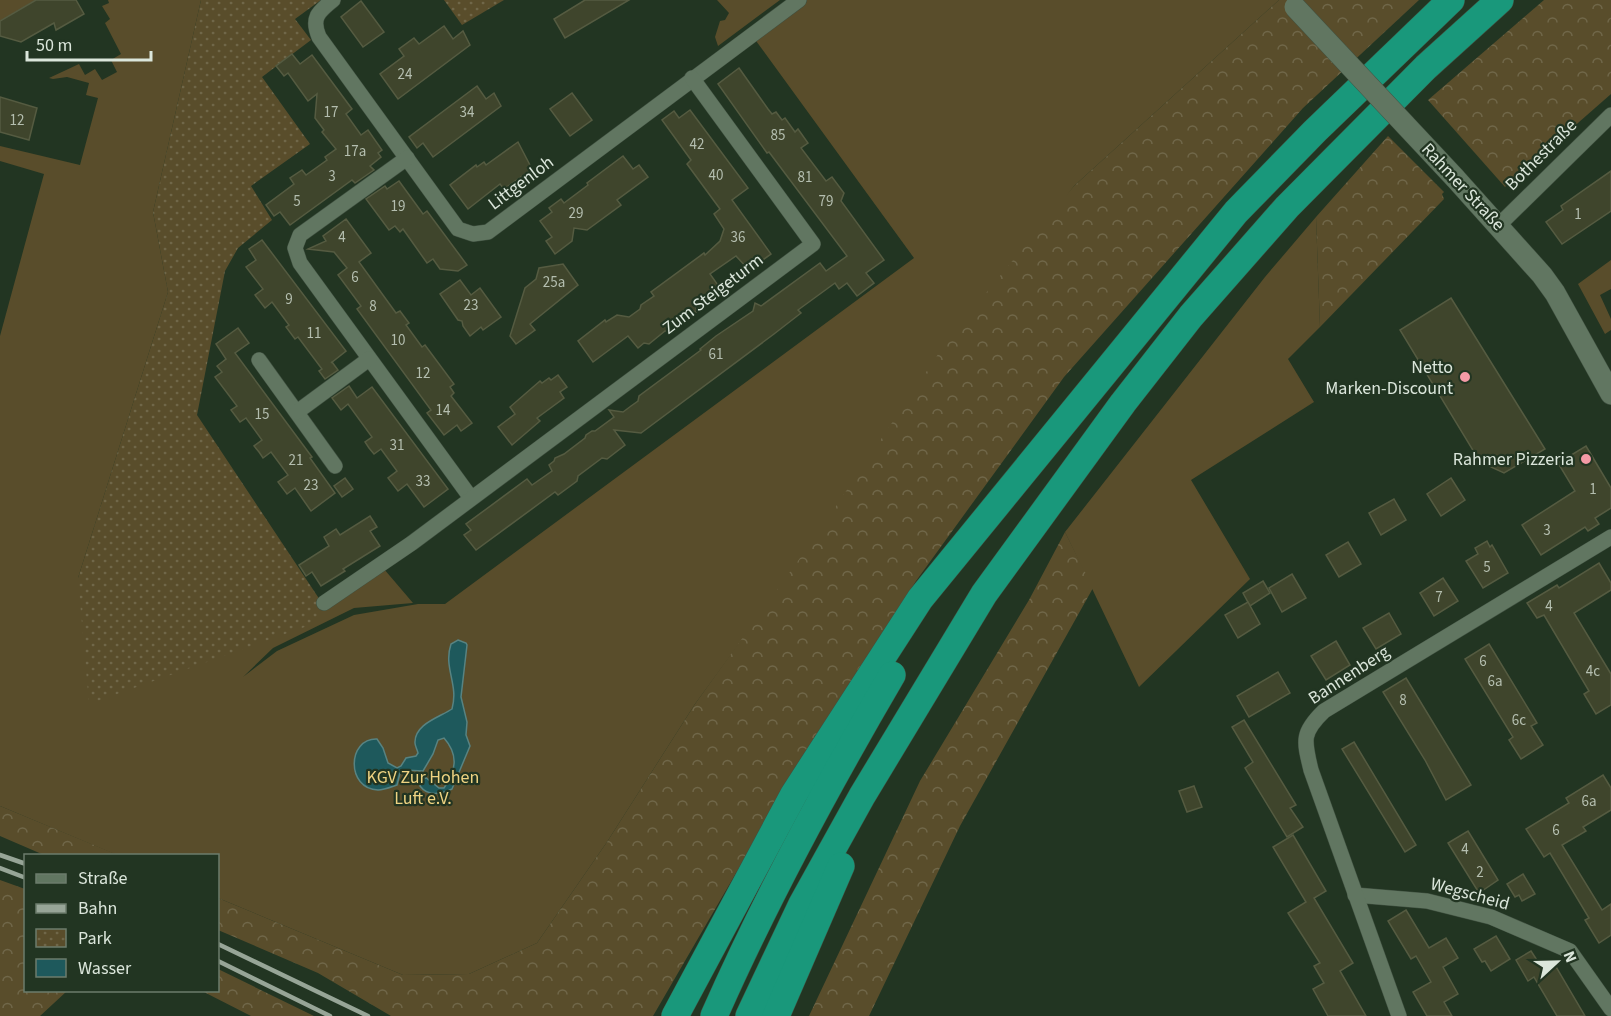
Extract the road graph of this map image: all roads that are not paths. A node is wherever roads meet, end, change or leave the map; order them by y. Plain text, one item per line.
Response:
1 (333, 0) edge
2 (799, 0) edge
3 (1451, 0) edge
4 (1500, 0) edge
5 (1292, 3) edge
6 (692, 78) junction
7 (1611, 115) edge
8 (406, 159) junction
9 (1499, 225) junction
10 (369, 359) junction
11 (259, 360) dead end
12 (1611, 394) edge
13 (297, 412) junction
14 (335, 466) dead end
15 (471, 498) junction
16 (1611, 537) edge
17 (970, 539) junction
18 (324, 603) dead end
19 (862, 796) junction
20 (1355, 895) junction
21 (1611, 1009) edge
22 (675, 1016) edge
23 (714, 1016) edge
24 (749, 1016) edge
25 (776, 1016) edge
26 (1398, 1016) edge

1 - 8 street, Littgenloh
2 - 6 street, Littgenloh
3 - 17 highway
4 - 19 highway
5 - 9 main road, Rahmer Straße, bridge
6 - 8 street, Littgenloh
6 - 15 street, Zum Steigeturm
7 - 9 street, Bothestraße
8 - 10 street
9 - 12 main road, Rahmer Straße
10 - 13 street
10 - 15 street
11 - 13 street
13 - 14 street
15 - 18 street, Zum Steigeturm
16 - 20 street, Bannenberg
17 - 22 highway
17 - 23 highway
19 - 24 highway
19 - 25 highway
20 - 21 street, Wegscheid
20 - 26 street, Bannenberg

